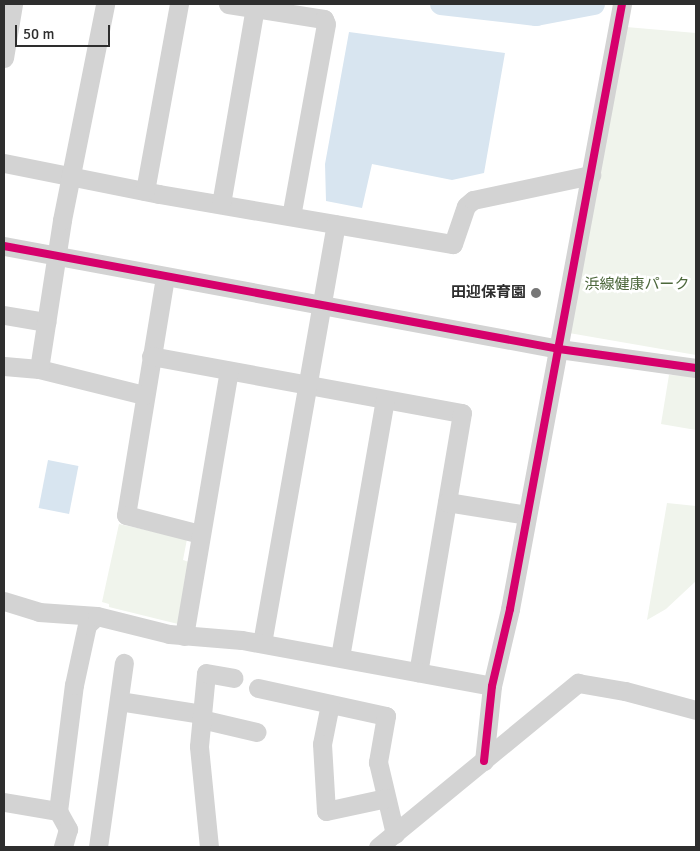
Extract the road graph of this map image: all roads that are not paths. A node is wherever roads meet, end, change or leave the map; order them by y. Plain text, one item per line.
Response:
1 (14, 4) edge
2 (105, 4) edge
3 (179, 4) edge
4 (228, 4) edge
5 (255, 8) junction
6 (621, 10) edge
7 (4, 58) edge
8 (4, 163) edge
9 (591, 175) junction
10 (72, 176) junction
11 (145, 191) junction
12 (221, 204) junction
13 (291, 216) junction
14 (336, 224) junction
15 (4, 246) edge
16 (57, 256) junction
17 (165, 277) junction
18 (324, 304) junction
19 (4, 315) edge
20 (46, 322) junction
21 (559, 348) junction
22 (151, 356) junction
23 (4, 366) edge
24 (696, 368) edge
25 (39, 369) junction
26 (229, 371) junction
27 (309, 386) junction
28 (144, 395) junction
29 (386, 400) junction
30 (447, 502) junction
31 (527, 514) junction
32 (200, 534) junction
33 (5, 608) edge
34 (97, 616) junction
35 (184, 636) junction
36 (262, 643) junction
37 (340, 657) junction
38 (124, 663) dead end
39 (418, 672) junction
40 (234, 678) dead end
41 (492, 686) junction
42 (258, 688) dead end
43 (119, 701) junction
44 (330, 704) junction
45 (696, 710) edge
46 (202, 717) junction
47 (257, 732) dead end
48 (484, 761) junction
49 (386, 798) junction
50 (4, 802) edge
51 (58, 811) junction
52 (395, 834) junction
53 (63, 847) edge
54 (98, 847) edge
55 (209, 847) edge
56 (378, 847) edge

1 - 7 street
2 - 10 street
3 - 11 street
4 - 5 street
5 - 12 street
5 - 13 street
6 - 9 street
8 - 10 street
9 - 14 street
9 - 21 street
10 - 11 street
10 - 16 street
11 - 12 street
12 - 13 street
13 - 14 street
14 - 18 street
15 - 16 street
16 - 17 street
16 - 20 street
17 - 18 street
17 - 22 street
18 - 21 street
18 - 27 street
19 - 20 street
20 - 25 street
21 - 24 street
21 - 31 street
22 - 26 street
22 - 28 street
23 - 25 street
25 - 28 street
26 - 27 street
26 - 32 street
27 - 29 street
27 - 36 street
28 - 32 street
29 - 30 street
29 - 37 street
30 - 31 street
30 - 39 street
31 - 41 street
32 - 35 street
33 - 34 street
34 - 35 street
34 - 51 street
35 - 36 street
36 - 37 street
37 - 39 street
38 - 43 street
39 - 41 street
40 - 46 street
41 - 48 street
42 - 44 street
43 - 46 street
43 - 54 street
44 - 49 street
44 - 49 street
45 - 48 street
46 - 47 street
46 - 55 street
48 - 52 street
49 - 52 street
50 - 51 street
51 - 53 street
52 - 56 street

